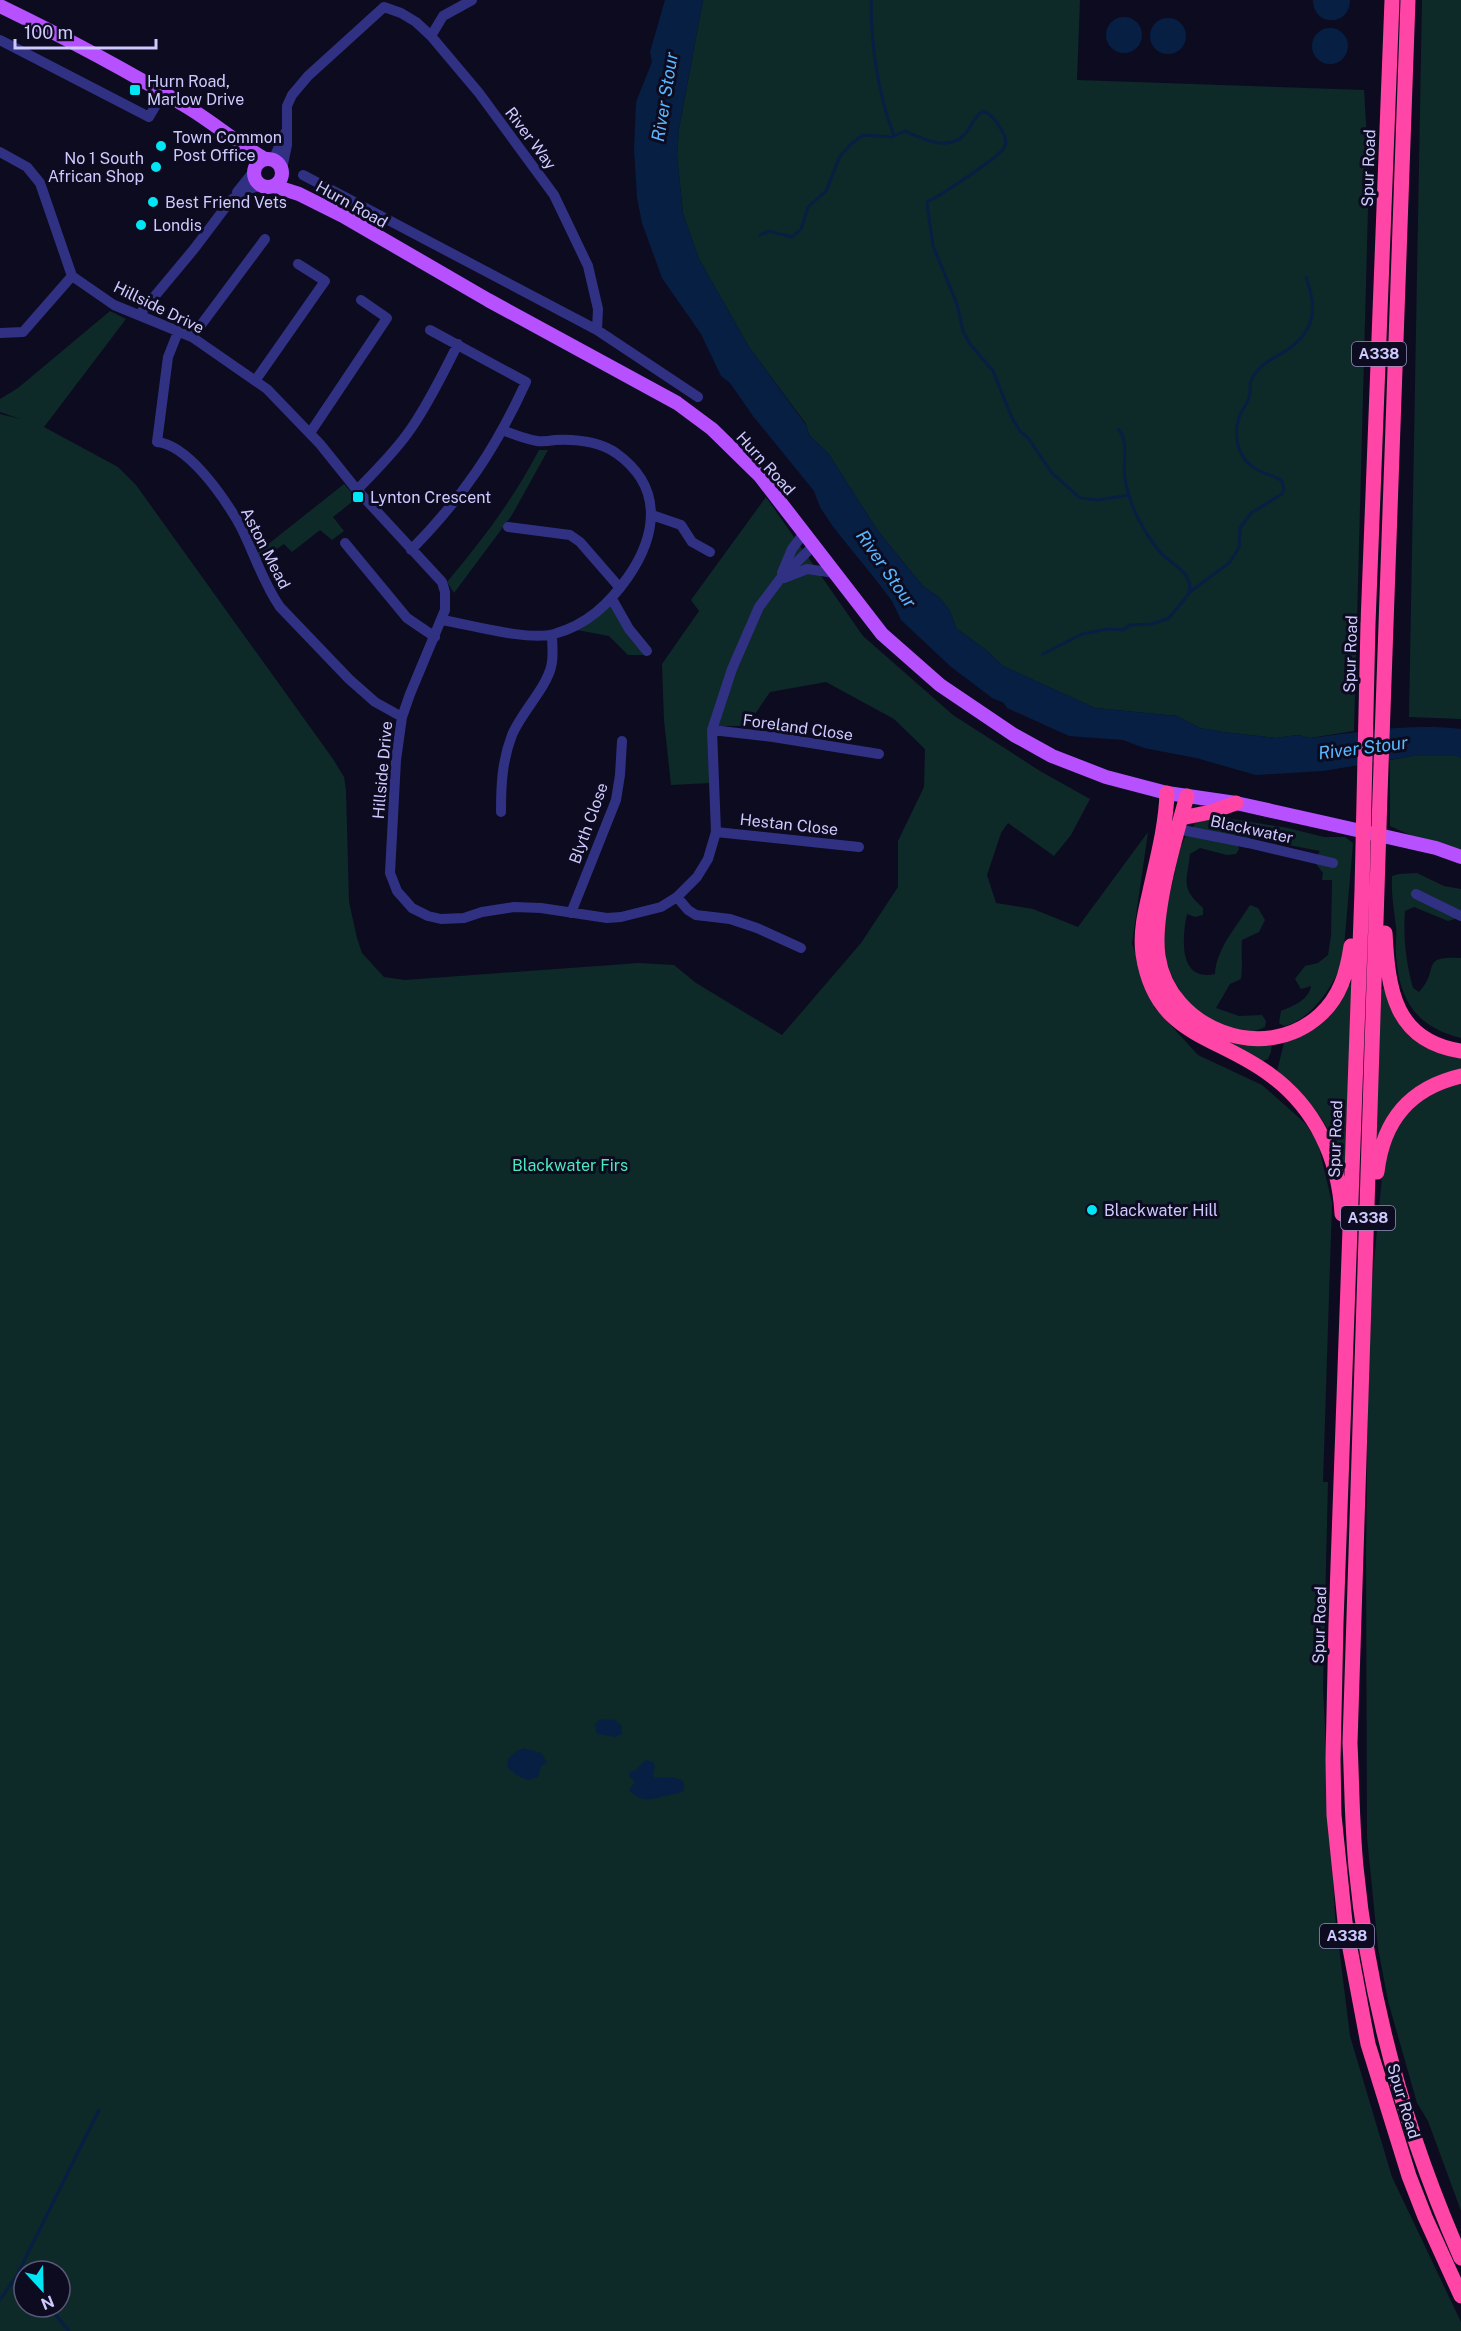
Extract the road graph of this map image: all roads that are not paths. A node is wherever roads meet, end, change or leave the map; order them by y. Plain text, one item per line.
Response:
1 (472, 0) edge
2 (1392, 0) edge
3 (1408, 0) edge
4 (384, 4) edge
5 (0, 6) edge
6 (431, 36) junction
7 (0, 40) edge
8 (164, 93) junction
9 (0, 152) edge
10 (268, 172) junction
11 (303, 175) dead end
12 (265, 238) dead end
13 (298, 264) dead end
14 (72, 276) junction
15 (361, 300) dead end
16 (140, 315) junction
17 (430, 330) dead end
18 (597, 330) junction
19 (178, 332) junction
20 (0, 333) edge
21 (192, 338) junction
22 (458, 344) junction
23 (255, 381) junction
24 (698, 397) dead end
25 (502, 430) junction
26 (310, 433) junction
27 (357, 490) junction
28 (652, 515) junction
29 (508, 527) dead end
30 (804, 533) junction
31 (345, 543) dead end
32 (813, 546) junction
33 (411, 550) junction
34 (710, 552) dead end
35 (835, 573) junction
36 (780, 579) junction
37 (620, 588) junction
38 (612, 599) junction
39 (442, 620) junction
40 (552, 635) junction
41 (435, 637) junction
42 (647, 651) dead end
43 (402, 717) junction
44 (712, 730) junction
45 (621, 741) dead end
46 (879, 754) dead end
47 (1167, 793) junction
48 (1372, 795) junction
49 (1187, 796) junction
50 (1236, 803) junction
51 (501, 812) dead end
52 (1174, 825) junction
53 (716, 832) junction
54 (859, 847) dead end
55 (1461, 857) edge
56 (1333, 863) dead end
57 (1378, 880) junction
58 (1362, 890) junction
59 (1416, 894) dead end
60 (678, 897) junction
61 (571, 913) junction
62 (1461, 916) edge
63 (801, 948) dead end
64 (1461, 1051) edge
65 (1461, 1076) edge
66 (1367, 1252) junction
67 (1348, 1264) junction
68 (1461, 2258) edge
69 (1461, 2296) edge

1 - 6 street
2 - 48 highway, Spur Road / A338
3 - 48 highway, Spur Road / A338
4 - 6 street, River Way
4 - 10 street
5 - 8 main road, Hurn Road
6 - 18 street, River Way
7 - 8 street
8 - 10 main road, Hurn Road
9 - 14 street
10 - 16 street
10 - 30 main road, Hurn Road
11 - 18 street
12 - 21 street
13 - 23 street
14 - 16 street, Hillside Drive
14 - 20 street
15 - 26 street
16 - 19 street, Hillside Drive
17 - 22 street
18 - 24 street
19 - 21 street, Hillside Drive
19 - 43 street, Aston Mead
21 - 23 street, Hillside Drive
22 - 25 street
22 - 27 street
23 - 26 street, Hillside Drive
25 - 28 street
25 - 33 street
26 - 27 street, Hillside Drive
27 - 33 street, Hillside Drive
28 - 34 street
28 - 37 street
29 - 37 street
30 - 32 main road, Hurn Road
30 - 36 street, Hillside Drive
31 - 41 street
32 - 35 main road, Hurn Road
32 - 36 street, Hillside Drive
33 - 39 street, Hillside Drive
35 - 36 street
35 - 47 main road, Hurn Road
36 - 44 street, Hillside Drive
37 - 38 street
38 - 40 street
38 - 42 street
39 - 40 street
39 - 41 street, Hillside Drive
40 - 51 street
41 - 43 street, Hillside Drive
43 - 61 street, Hillside Drive
44 - 46 street, Foreland Close
44 - 53 street, Hillside Drive
45 - 61 street, Blyth Close
47 - 49 main road, Hurn Road
47 - 52 highway
48 - 57 highway, Spur Road / A338
48 - 58 highway, Spur Road / A338
49 - 50 main road, Hurn Road
49 - 52 highway
50 - 52 highway
50 - 55 main road, Hurn Road
52 - 56 street, Blackwater
52 - 58 highway
52 - 67 highway
53 - 54 street, Hestan Close
53 - 60 street, Hillside Drive
57 - 64 highway
57 - 66 highway, Spur Road / A338
58 - 67 highway, Spur Road / A338
59 - 62 street
60 - 61 street, Hillside Drive
60 - 63 street
65 - 66 highway
66 - 68 highway, Spur Road / A338
67 - 69 highway, Spur Road / A338

